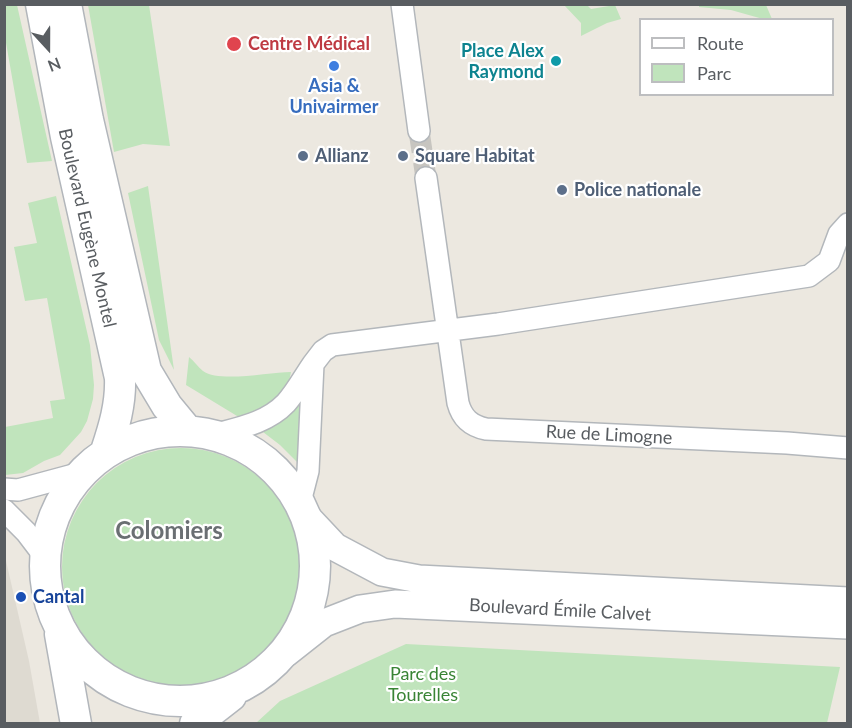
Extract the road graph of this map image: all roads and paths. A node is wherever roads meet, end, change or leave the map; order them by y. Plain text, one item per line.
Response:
1 (41, 4) edge
2 (66, 4) edge
3 (402, 4) edge
4 (419, 131) tunnel mouth
5 (426, 178) tunnel mouth
6 (848, 224) edge
7 (447, 330) junction
8 (313, 364) junction
9 (200, 432) junction
10 (848, 448) edge
11 (106, 451) junction
12 (81, 473) junction
13 (4, 489) edge
14 (4, 510) edge
15 (301, 510) junction
16 (45, 557) junction
17 (848, 601) edge
18 (848, 625) edge
19 (60, 634) junction
20 (286, 653) junction
21 (239, 690) junction
22 (76, 723) edge
23 (195, 723) edge

1 - 11 main road, Boulevard Eugène Montel
2 - 9 main road, Boulevard Eugène Montel
3 - 4 street
5 - 7 street, Rue de Limogne
6 - 7 street
7 - 8 street
7 - 10 street, Rue de Limogne
8 - 9 street
8 - 15 street
9 - 11 main road
9 - 15 main road
11 - 12 main road
12 - 13 street
12 - 16 main road
14 - 16 street
15 - 17 street, Boulevard Émile Calvet
15 - 20 main road
16 - 19 main road
18 - 20 street, Boulevard Émile Calvet
19 - 21 main road
19 - 22 main road
20 - 21 main road
21 - 23 main road

